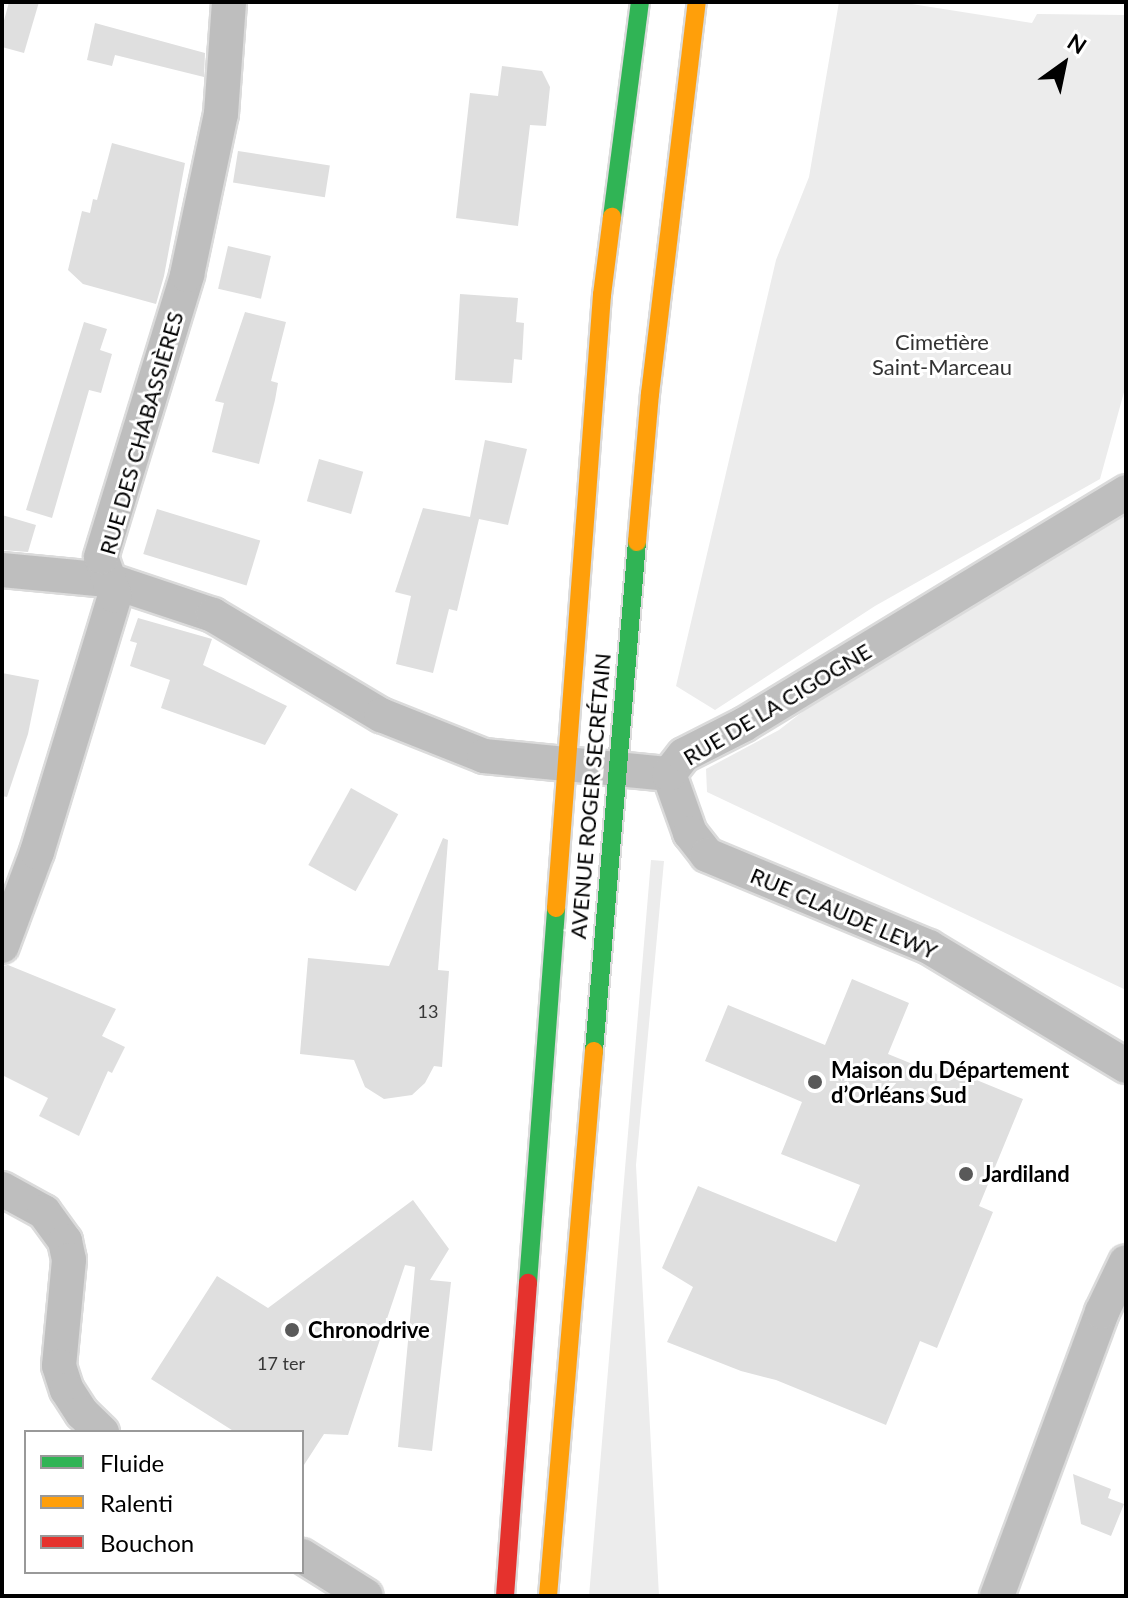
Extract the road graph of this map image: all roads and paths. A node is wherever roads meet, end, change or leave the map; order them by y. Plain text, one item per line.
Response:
1 (229, 2) edge
2 (640, 2) edge
3 (697, 2) edge
4 (1126, 492) edge
5 (2, 570) edge
6 (108, 580) junction
7 (566, 763) junction
8 (616, 768) junction
9 (669, 774) junction
10 (2, 946) edge
11 (1126, 1066) edge
12 (2, 1189) edge
13 (1126, 1262) edge
14 (100, 1430) edge
15 (304, 1557) edge
16 (366, 1596) edge
17 (505, 1596) edge
18 (548, 1596) edge
19 (997, 1596) edge

1 - 6 street, RUE DES CHABASSIÈRES
2 - 7 main road, AVENUE ROGER SECRÉTAIN
3 - 8 main road, AVENUE ROGER SECRÉTAIN
4 - 9 street, RUE DE LA CIGOGNE
5 - 6 street, RUE DE LA CIGOGNE
6 - 7 street, RUE DE LA CIGOGNE
6 - 10 street, RUE DES CHABASSIÈRES
7 - 8 street, RUE DE LA CIGOGNE
7 - 17 main road, AVENUE ROGER SECRÉTAIN
8 - 9 street, RUE DE LA CIGOGNE
8 - 18 main road, AVENUE ROGER SECRÉTAIN
9 - 11 street, RUE CLAUDE LEWY
12 - 14 street
13 - 19 street
15 - 16 street

